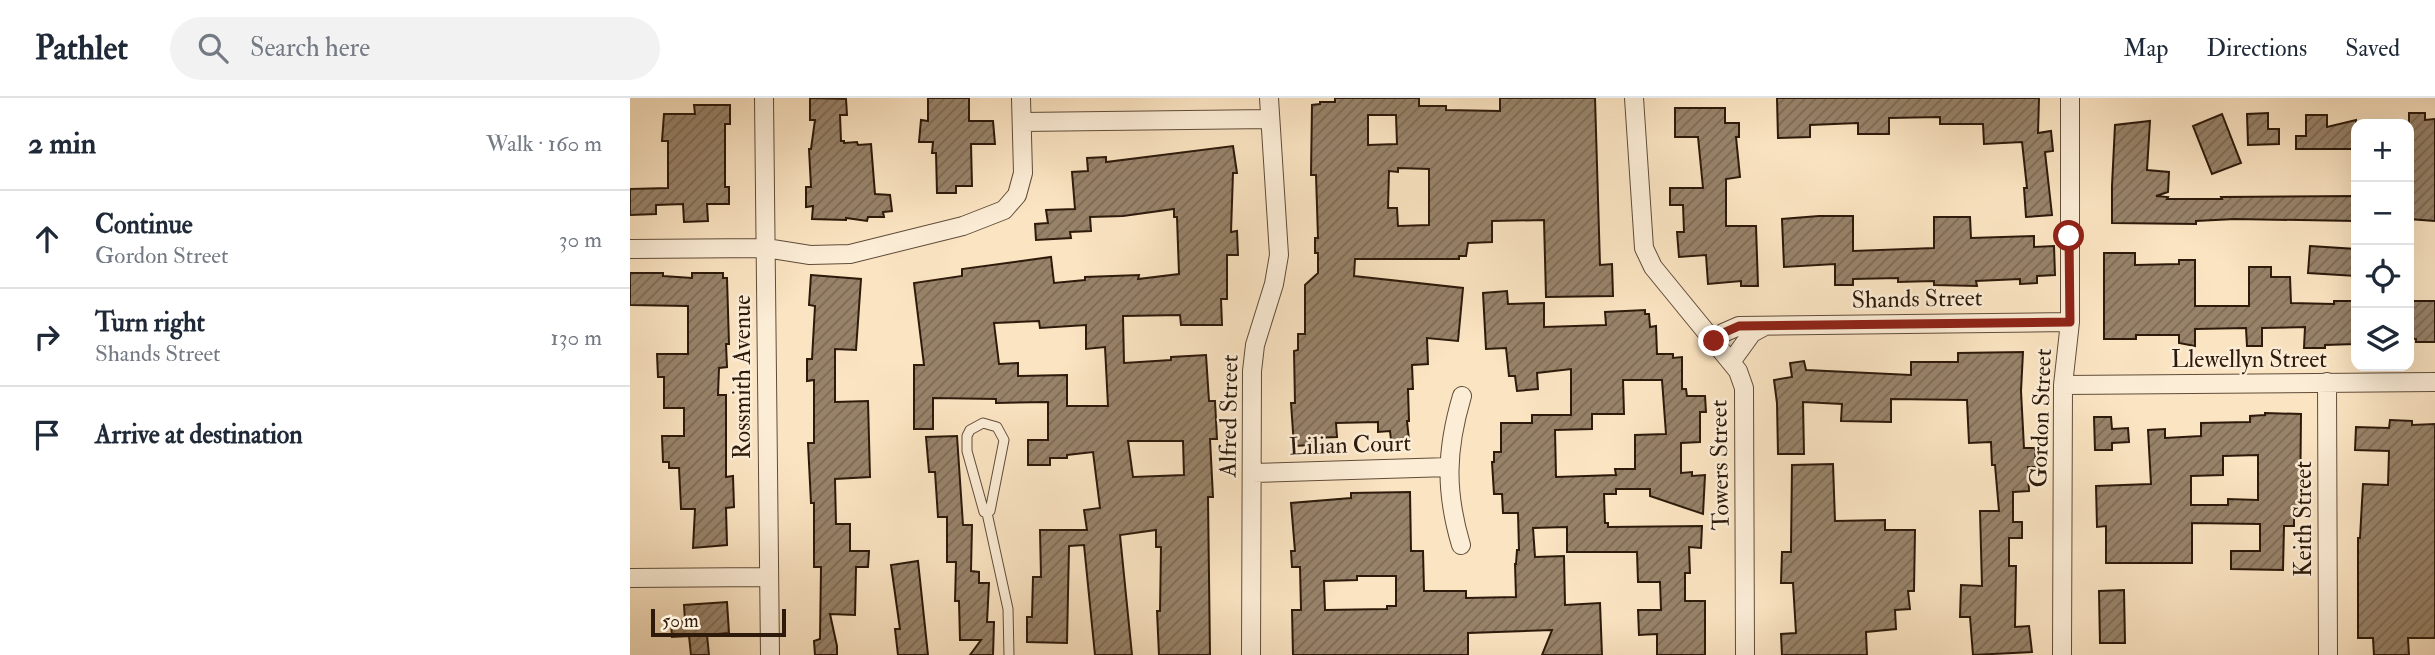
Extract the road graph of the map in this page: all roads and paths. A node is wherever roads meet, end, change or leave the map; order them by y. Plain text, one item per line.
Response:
1 (764, 98) edge
2 (1021, 98) edge
3 (1269, 98) edge
4 (1634, 98) edge
5 (2070, 98) edge
6 (1270, 119) junction
7 (1022, 122) junction
8 (766, 248) junction
9 (630, 249) edge
10 (2070, 322) junction
11 (1765, 326) junction
12 (1714, 341) junction
13 (1731, 362) junction
14 (2435, 382) edge
15 (2327, 383) junction
16 (2063, 385) junction
17 (1462, 396) dead end
18 (1449, 467) junction
19 (1252, 473) junction
20 (987, 513) junction
21 (1461, 545) dead end
22 (769, 577) junction
23 (630, 578) edge
24 (770, 655) edge
25 (1009, 655) edge
26 (1251, 655) edge
27 (1745, 655) edge
28 (2062, 655) edge
29 (2328, 655) edge

1 - 8 street, Rossmith Avenue
2 - 7 street
3 - 6 street, Alfred Street
4 - 12 street, Towers Street
5 - 10 street, Gordon Street
6 - 7 street
6 - 19 street, Alfred Street
7 - 8 street
8 - 9 street
8 - 22 street, Rossmith Avenue
10 - 11 street, Shands Street
10 - 16 street, Gordon Street
11 - 12 street, Shands Street
11 - 13 street
12 - 13 street, Towers Street
13 - 27 street, Towers Street
14 - 15 street, Llewellyn Street
15 - 16 street, Llewellyn Street
15 - 29 street, Keith Street
16 - 28 street, Gordon Street
17 - 18 street
18 - 19 street, Lilian Court
18 - 21 street
19 - 26 street, Alfred Street
20 - 20 lane
20 - 25 lane
22 - 23 street
22 - 24 street, Rossmith Avenue

